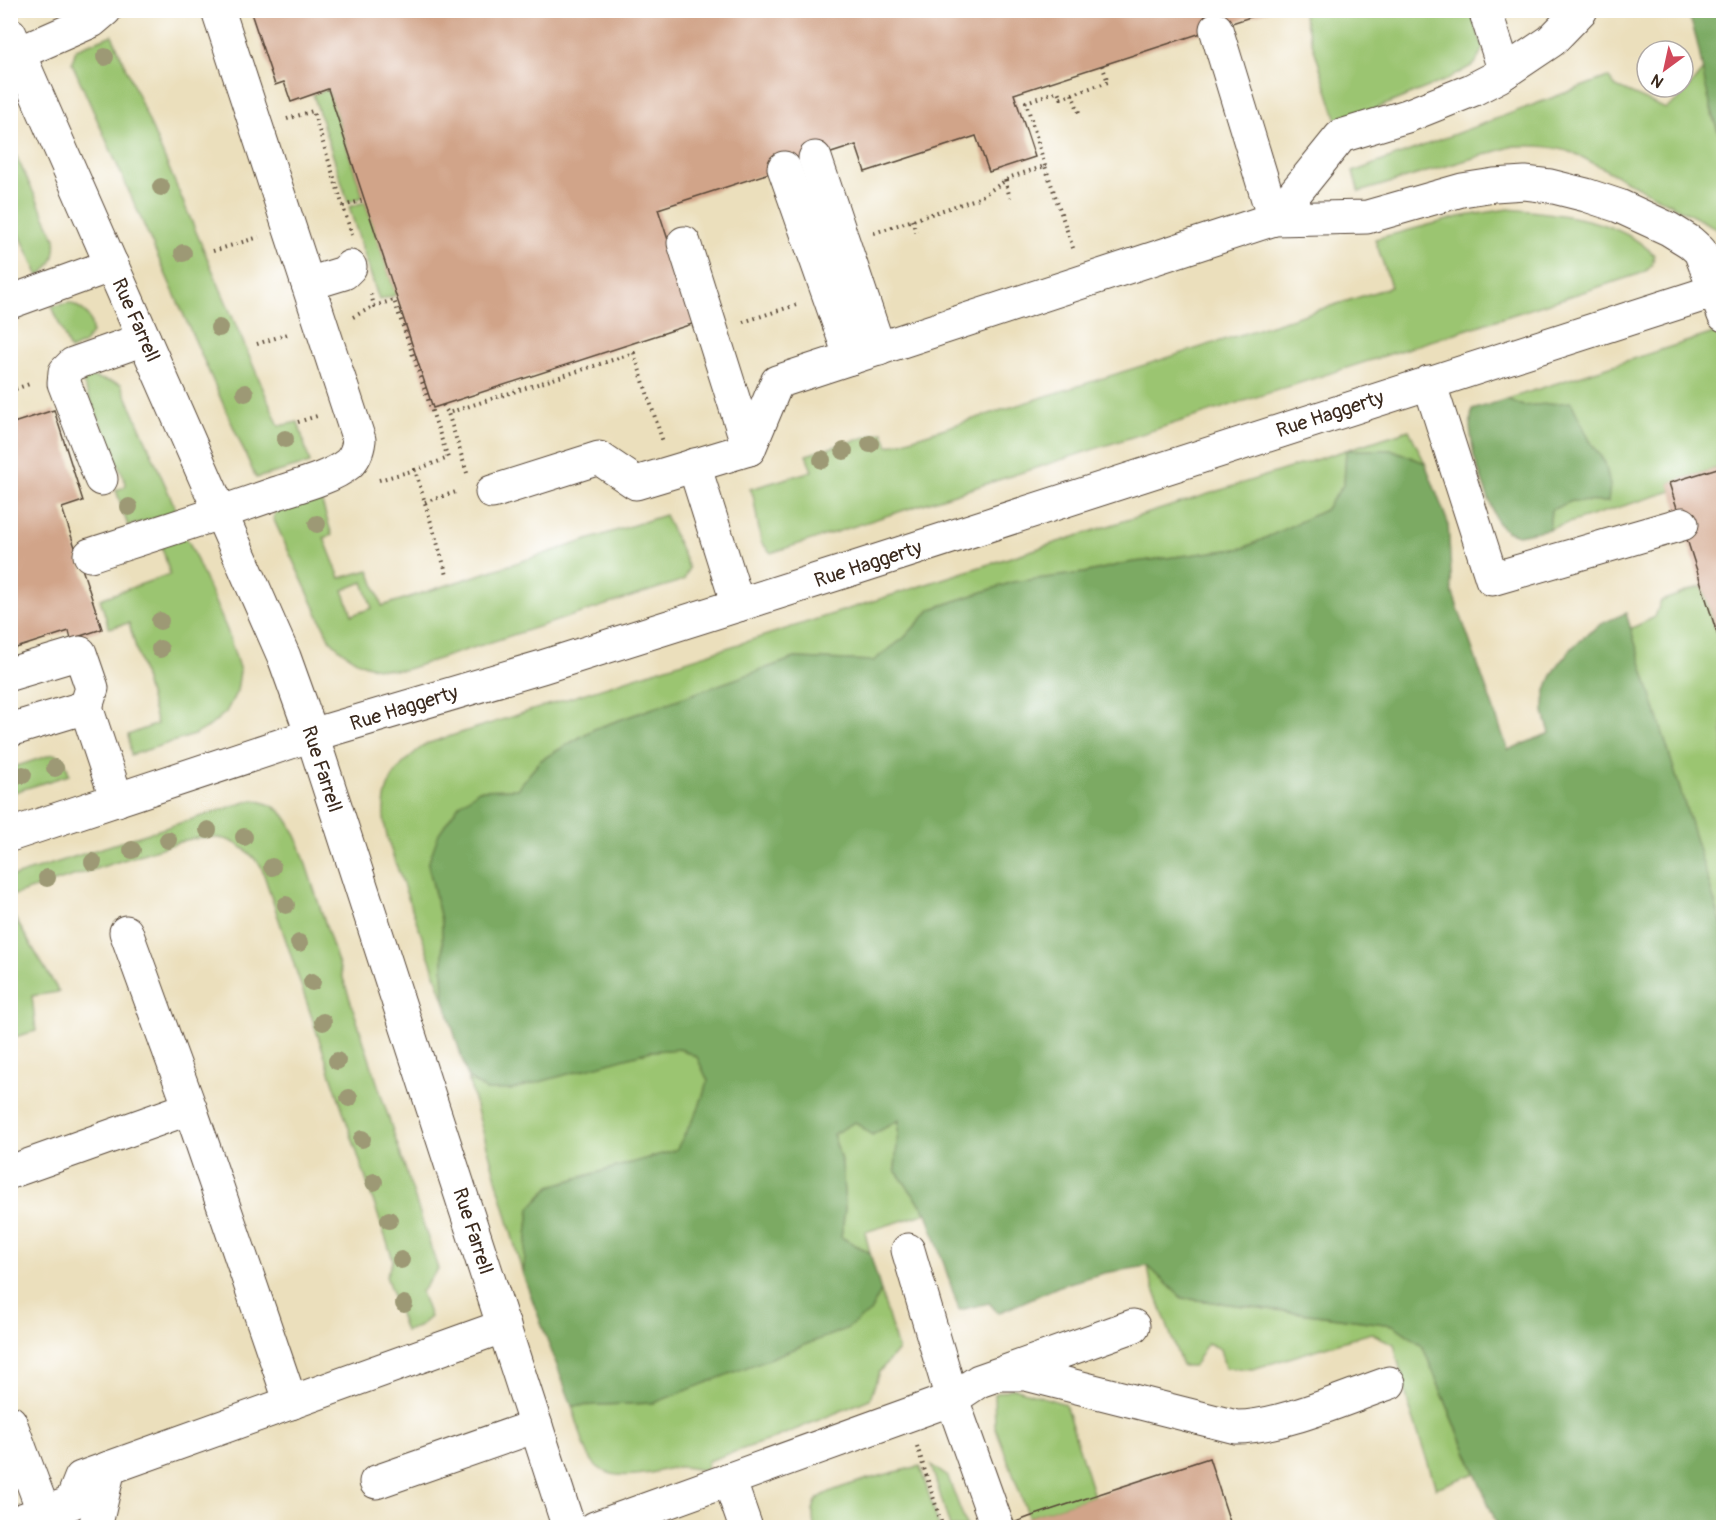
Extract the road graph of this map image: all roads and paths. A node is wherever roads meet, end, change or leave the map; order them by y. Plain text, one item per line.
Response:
1 (105, 10) edge
2 (218, 10) edge
3 (1485, 10) edge
4 (1581, 10) edge
5 (1216, 28) dead end
6 (15, 44) edge
7 (1102, 65) dead end
8 (1505, 72) junction
9 (1072, 94) junction
10 (1080, 115) dead end
11 (282, 121) dead end
12 (815, 158) dead end
13 (1045, 166) junction
14 (784, 168) dead end
15 (1005, 180) junction
16 (1010, 198) dead end
17 (364, 200) dead end
18 (343, 206) junction
19 (1274, 219) junction
20 (912, 220) junction
21 (916, 232) dead end
22 (873, 233) dead end
23 (263, 236) dead end
24 (684, 243) dead end
25 (213, 251) dead end
26 (357, 263) junction
27 (112, 265) junction
28 (1085, 281) junction
29 (308, 284) junction
30 (1721, 298) edge
31 (808, 301) dead end
32 (10, 302) edge
33 (295, 332) dead end
34 (711, 333) junction
35 (144, 339) junction
36 (257, 344) dead end
37 (865, 353) junction
38 (1429, 382) junction
39 (443, 405) dead end
40 (448, 413) junction
41 (660, 433) dead end
42 (749, 449) junction
43 (694, 465) junction
44 (416, 470) junction
45 (101, 479) dead end
46 (373, 482) dead end
47 (474, 486) junction
48 (425, 502) junction
49 (221, 513) junction
50 (1682, 524) dead end
51 (90, 555) dead end
52 (447, 575) dead end
53 (738, 605) junction
54 (10, 674) edge
55 (86, 707) junction
56 (10, 730) edge
57 (312, 735) junction
58 (117, 800) junction
59 (10, 835) edge
60 (126, 932) dead end
61 (190, 1108) junction
62 (10, 1172) edge
63 (908, 1250) dead end
64 (504, 1326) junction
65 (1133, 1326) dead end
66 (999, 1374) junction
67 (1389, 1383) dead end
68 (952, 1399) junction
69 (291, 1403) junction
70 (10, 1422) edge
71 (536, 1426) junction
72 (924, 1465) dead end
73 (108, 1468) junction
74 (729, 1479) junction
75 (376, 1482) dead end
76 (60, 1514) edge
77 (10, 1524) edge
78 (94, 1527) edge
79 (569, 1527) edge
80 (595, 1527) edge
81 (746, 1527) edge
82 (943, 1527) edge
83 (998, 1527) edge

1 - 6 street
2 - 29 street
3 - 8 street
4 - 8 street
5 - 19 street
6 - 27 street, Rue Farrell
7 - 9 path
8 - 19 street
9 - 10 path
9 - 13 path
11 - 18 path
12 - 37 street
13 - 15 path
13 - 28 path
14 - 37 street
15 - 16 path
15 - 20 path
17 - 18 path
18 - 26 path
19 - 28 street
19 - 30 street
20 - 21 path
20 - 22 path
23 - 25 path
24 - 34 street
26 - 29 street
26 - 44 path
27 - 32 street
27 - 35 street, Rue Farrell
28 - 37 street
29 - 49 street
30 - 38 street, Rue Haggerty
31 - 34 path
33 - 36 path
34 - 42 street
35 - 45 street
35 - 49 street, Rue Farrell
37 - 42 street
38 - 50 street
38 - 53 street, Rue Haggerty
39 - 40 path
40 - 41 path
40 - 47 path
42 - 43 street
43 - 47 street
43 - 53 street
44 - 46 path
44 - 48 path
47 - 48 path
48 - 52 path
49 - 51 street
49 - 57 street, Rue Farrell
53 - 57 street, Rue Haggerty
54 - 55 street
55 - 56 street
55 - 58 street
57 - 58 street, Rue Haggerty
57 - 64 street, Rue Farrell
58 - 59 street, Rue Haggerty
60 - 61 street
61 - 62 street
61 - 69 street
63 - 68 street
64 - 69 street
64 - 71 street, Rue Farrell
65 - 66 street
66 - 67 street
66 - 68 street
68 - 74 street
68 - 83 street
69 - 73 street
70 - 76 street
71 - 75 street
71 - 79 street, Rue Farrell
72 - 82 path
73 - 76 street
73 - 78 street
74 - 80 street
74 - 81 street
76 - 77 street

